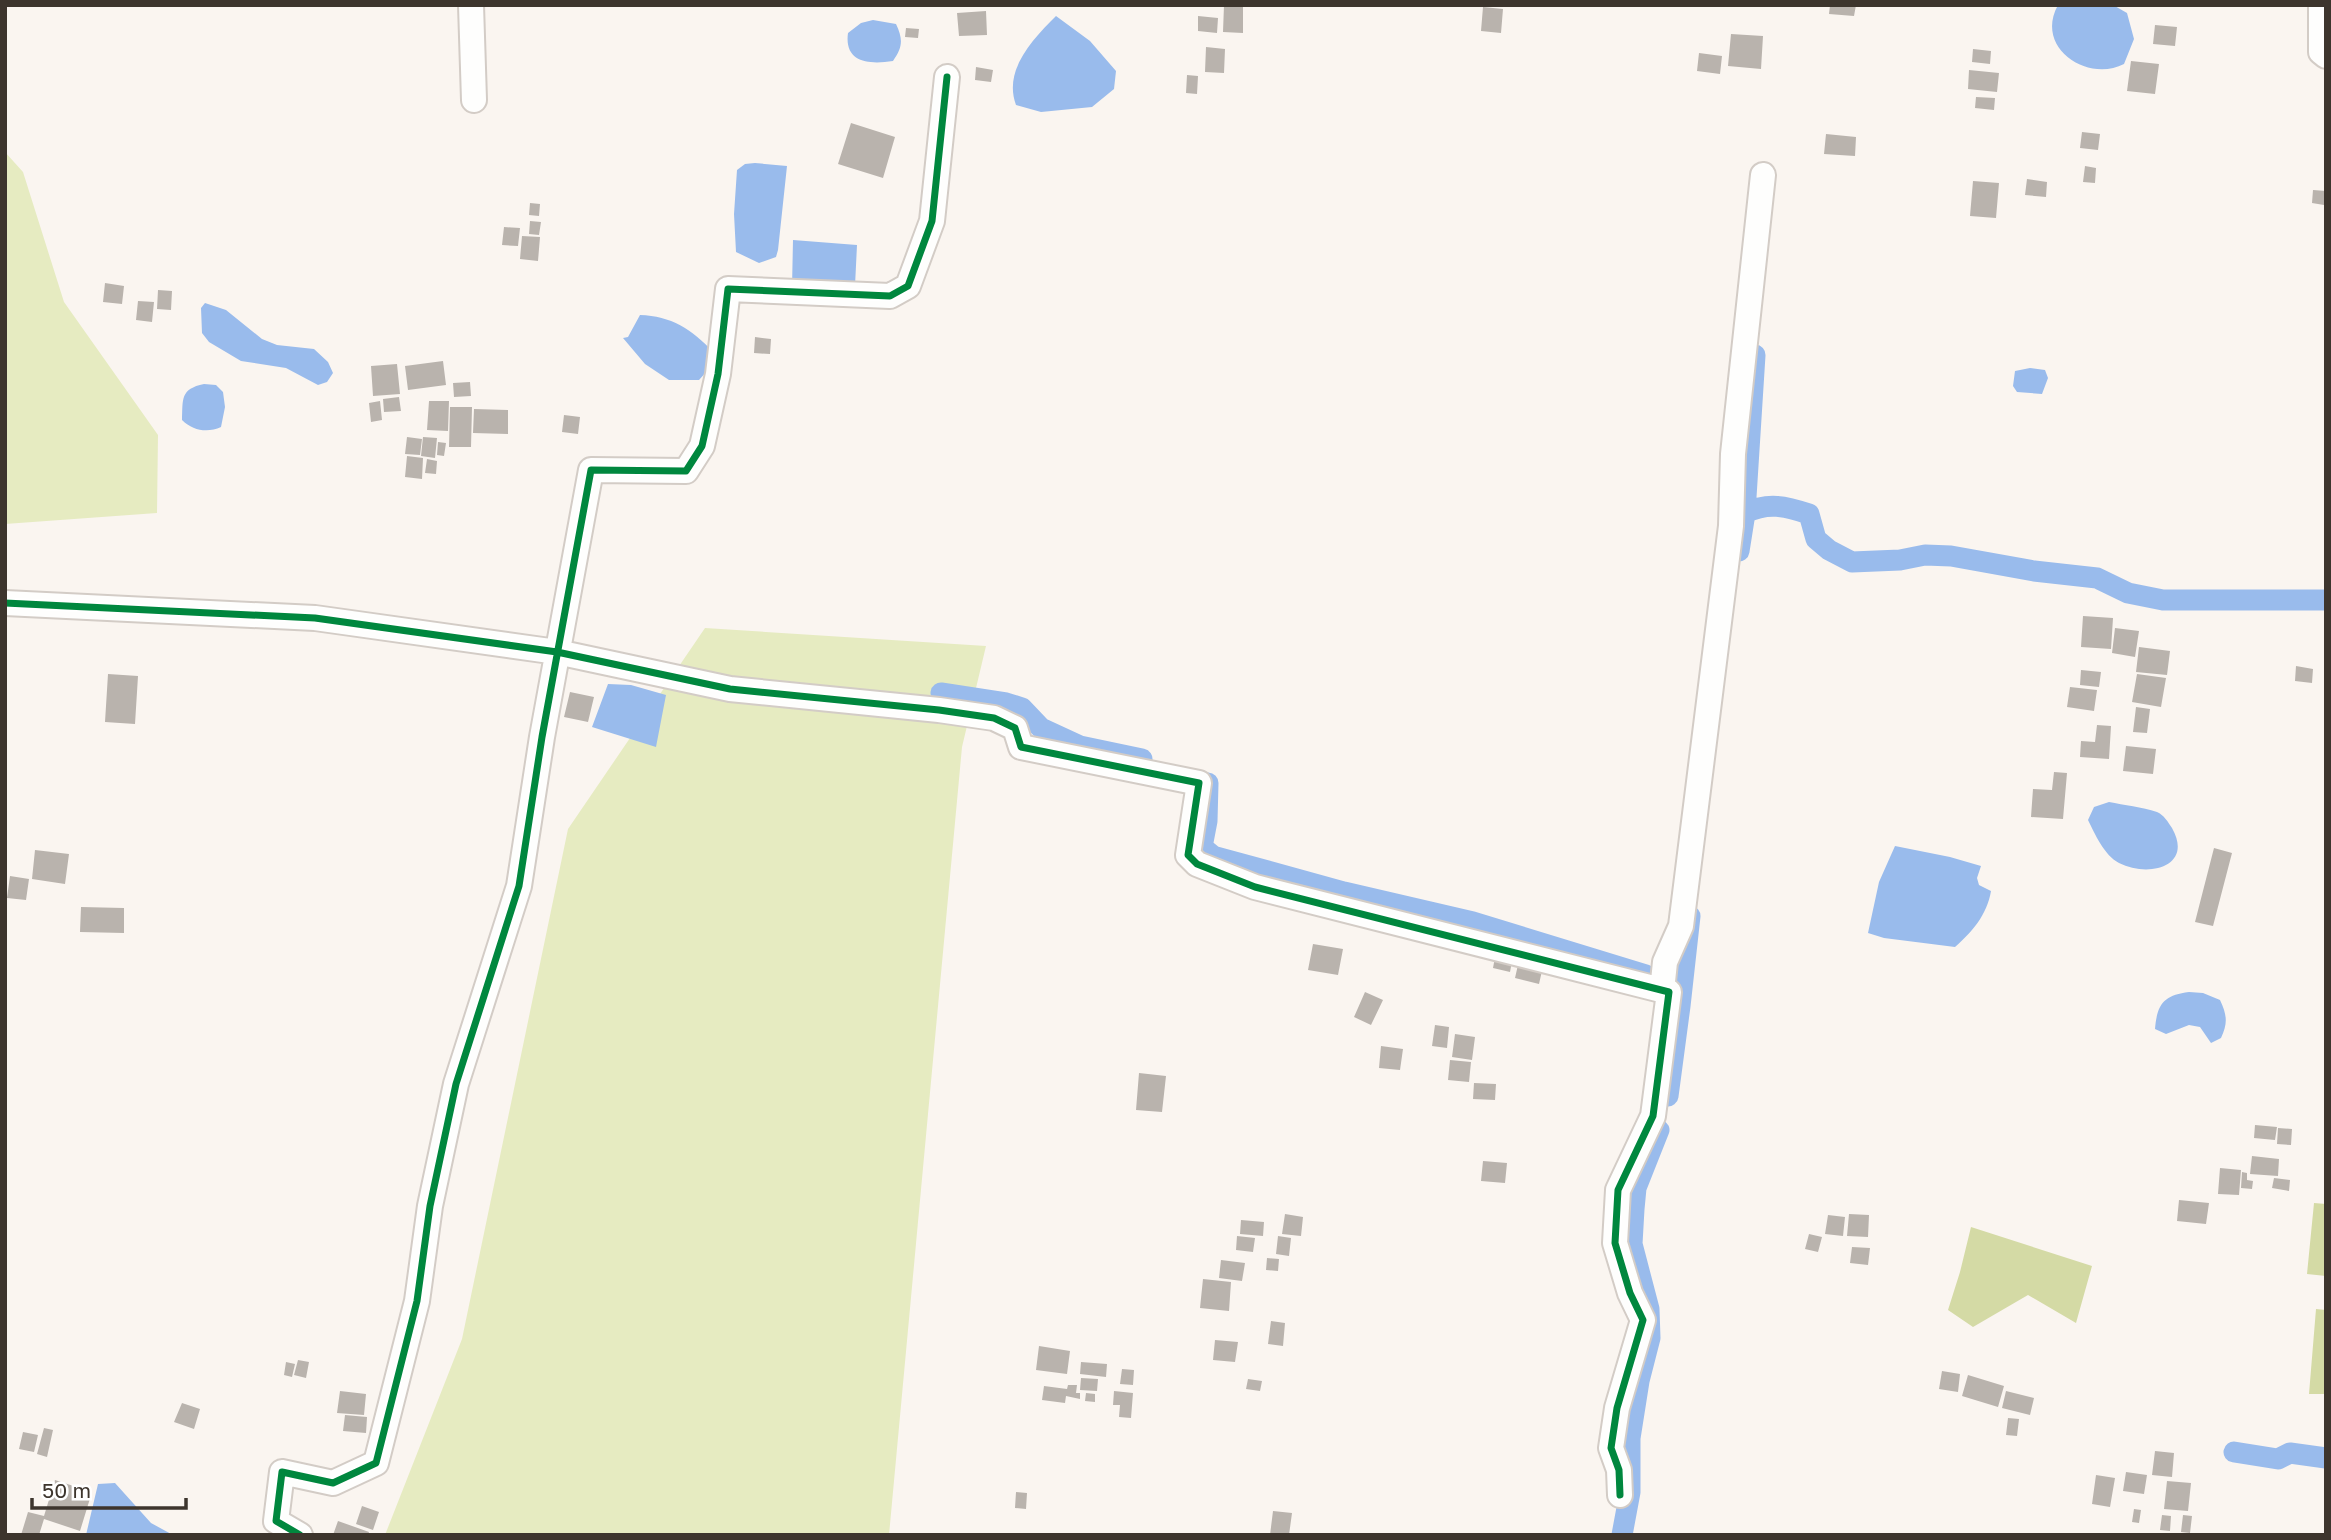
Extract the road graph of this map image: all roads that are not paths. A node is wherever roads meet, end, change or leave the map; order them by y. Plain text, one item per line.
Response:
1 (471, 5) edge
2 (2321, 5) edge
3 (2326, 56) edge
4 (947, 78) dead end
5 (474, 100) dead end
6 (1763, 175) dead end
7 (5, 603) edge
8 (557, 652) junction
9 (1662, 990) junction
10 (1620, 1495) dead end
11 (300, 1535) edge

1 - 5 street
2 - 3 street
4 - 8 street
6 - 9 street
7 - 8 street
8 - 9 street
8 - 11 street
9 - 10 street

